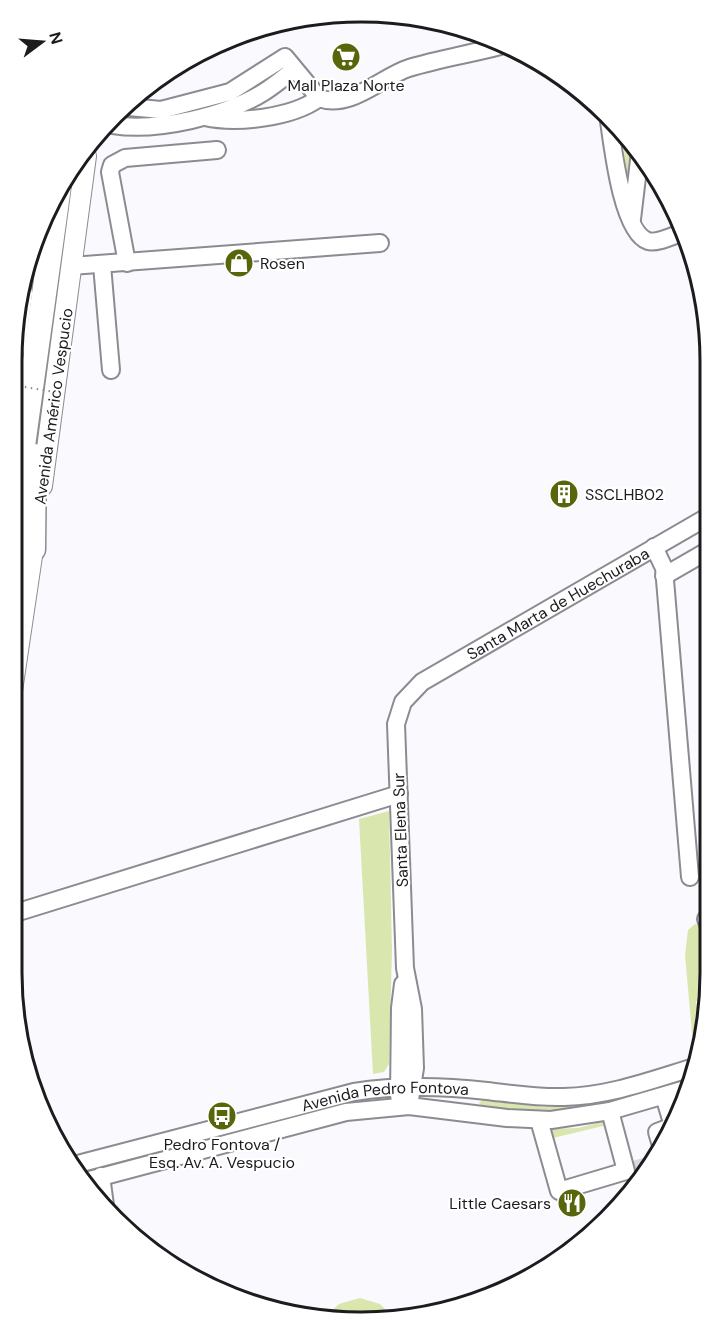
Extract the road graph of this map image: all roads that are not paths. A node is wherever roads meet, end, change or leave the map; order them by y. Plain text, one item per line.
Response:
1 (491, 48) edge
2 (294, 70) junction
3 (313, 95) junction
4 (137, 108) edge
5 (204, 117) junction
6 (119, 125) edge
7 (611, 133) edge
8 (217, 150) dead end
9 (638, 166) edge
10 (85, 167) edge
11 (55, 216) edge
12 (632, 220) junction
13 (676, 235) edge
14 (380, 243) dead end
15 (127, 263) junction
16 (102, 265) junction
17 (71, 266) junction
18 (35, 368) junction
19 (111, 370) dead end
20 (22, 457) edge
21 (700, 521) edge
22 (654, 547) junction
23 (33, 549) junction
24 (700, 555) edge
25 (664, 576) junction
26 (22, 623) edge
27 (408, 695) joint
28 (399, 794) junction
29 (690, 877) dead end
30 (22, 911) edge
31 (686, 1070) edge
32 (407, 1087) junction
33 (487, 1091) junction
34 (679, 1091) edge
35 (664, 1096) junction
36 (403, 1106) junction
37 (610, 1111) junction
38 (669, 1114) edge
39 (482, 1115) junction
40 (539, 1120) junction
41 (81, 1163) edge
42 (101, 1176) junction
43 (93, 1179) edge
44 (103, 1191) edge

1 - 3 street
2 - 3 street
2 - 4 street
2 - 5 street
3 - 5 street
5 - 6 street
7 - 12 street
8 - 15 street
9 - 12 street
10 - 17 main road, Avenida Américo Vespucio
11 - 18 highway
12 - 13 street
14 - 15 street
15 - 16 street
16 - 17 street
16 - 19 street
17 - 23 main road, Avenida Américo Vespucio
18 - 20 highway
18 - 23 highway
21 - 22 street, Santa Marta de Huechuraba
22 - 25 street
22 - 27 street, Santa Marta de Huechuraba
23 - 26 main road, Avenida Américo Vespucio
24 - 25 street
25 - 29 street
27 - 28 street, Santa Elena Sur
28 - 30 street
28 - 32 street, Santa Elena Sur
31 - 33 street, Avenida Pedro Fontova
32 - 33 street, Avenida Pedro Fontova
32 - 36 street, Santa Elena Sur
32 - 41 street, Avenida Pedro Fontova
33 - 39 street
34 - 35 street, Avenida Pedro Fontova
35 - 37 street, Avenida Pedro Fontova
35 - 38 street
36 - 39 street, Avenida Pedro Fontova
36 - 42 street, Avenida Pedro Fontova
37 - 40 street, Avenida Pedro Fontova
37 - 40 street
39 - 40 street, Avenida Pedro Fontova
42 - 43 street, Avenida Pedro Fontova
42 - 44 street

